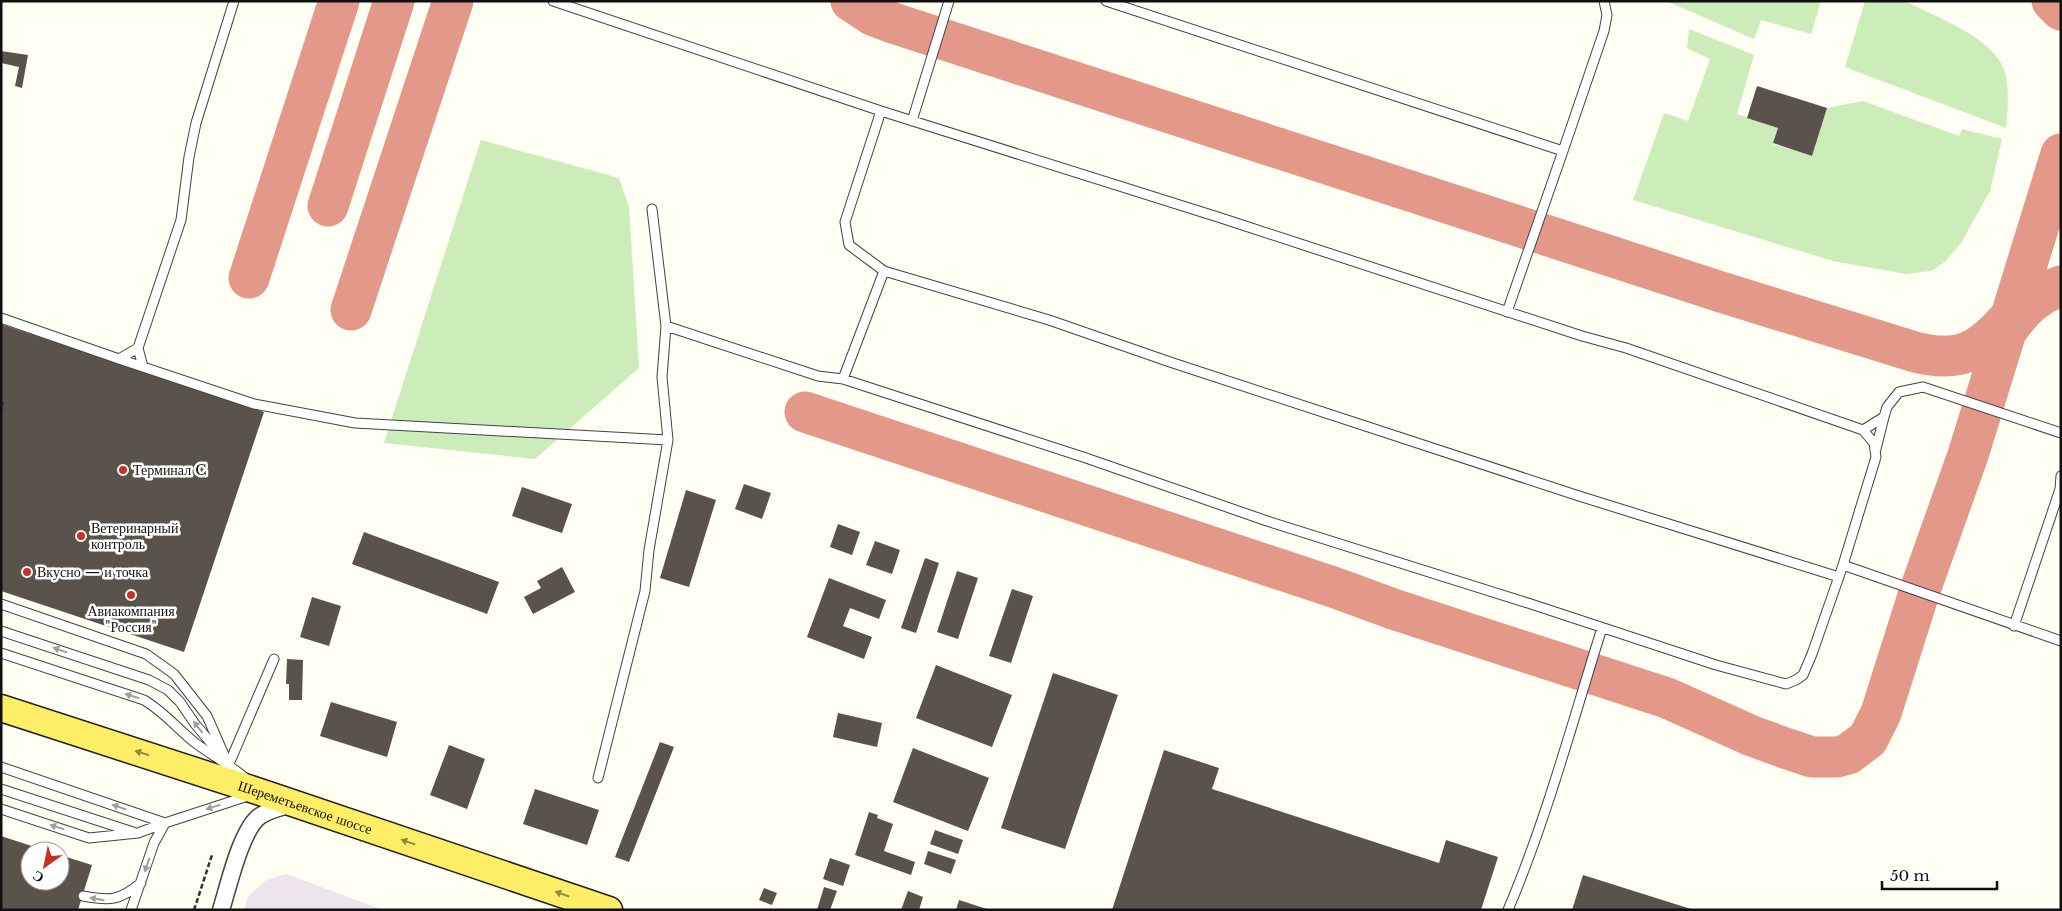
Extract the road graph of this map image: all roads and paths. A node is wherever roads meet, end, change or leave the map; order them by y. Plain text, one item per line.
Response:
1 (234, 1) edge
2 (553, 1) edge
3 (949, 1) edge
4 (1106, 1) edge
5 (1604, 1) edge
6 (881, 111) junction
7 (912, 121) junction
8 (1563, 152) junction
9 (652, 209) dead end
10 (884, 271) junction
11 (1508, 312) junction
12 (1, 318) edge
13 (666, 326) junction
14 (138, 348) junction
15 (119, 359) junction
16 (143, 367) junction
17 (843, 379) junction
18 (1884, 417) junction
19 (1863, 430) junction
20 (2061, 433) edge
21 (668, 440) junction
22 (1876, 449) junction
23 (2061, 476) edge
24 (2060, 489) edge
25 (1842, 565) junction
26 (1839, 577) junction
27 (1, 604) edge
28 (2014, 626) junction
29 (1602, 628) junction
30 (1, 630) edge
31 (2061, 641) edge
32 (1, 652) edge
33 (274, 658) dead end
34 (1, 708) edge
35 (229, 764) junction
36 (1, 767) edge
37 (598, 778) dead end
38 (1, 788) edge
39 (260, 792) junction
40 (295, 804) junction
41 (1, 809) edge
42 (165, 822) junction
43 (138, 834) junction
44 (212, 855) dead end
45 (207, 870) junction
46 (213, 873) dead end
47 (141, 882) junction
48 (82, 896) dead end
49 (132, 910) edge
50 (194, 910) edge
51 (221, 910) edge
52 (608, 910) edge
53 (1508, 910) edge

1 - 14 lane
2 - 6 lane
3 - 7 lane
4 - 8 lane
5 - 8 lane
6 - 7 lane
6 - 10 lane
7 - 11 lane
8 - 11 lane
9 - 13 lane
10 - 17 lane
10 - 26 lane
11 - 19 lane
12 - 15 lane
13 - 17 lane
13 - 21 lane
14 - 15 lane
14 - 16 lane
15 - 16 lane
16 - 21 lane
17 - 29 lane
18 - 19 lane
18 - 20 lane
18 - 22 lane
19 - 22 lane
21 - 37 lane
22 - 25 lane
23 - 24 lane
24 - 28 lane
25 - 26 lane
25 - 28 lane
26 - 29 lane
27 - 35 lane
28 - 31 lane
29 - 53 lane
35 -> 30 lane
35 -> 32 lane
33 - 35 lane
39 -> 34 main road, Шереметьевское шоссе
35 - 39 lane
42 -> 36 lane
38 - 43 lane
39 - 40 main road, Шереметьевское шоссе
39 -> 42 lane
40 - 51 street
52 -> 40 main road, Шереметьевское шоссе
43 -> 41 lane
42 - 43 lane
42 -> 47 lane
44 - 45 path
45 - 46 path
45 - 50 path
47 -> 48 lane
47 - 49 lane

